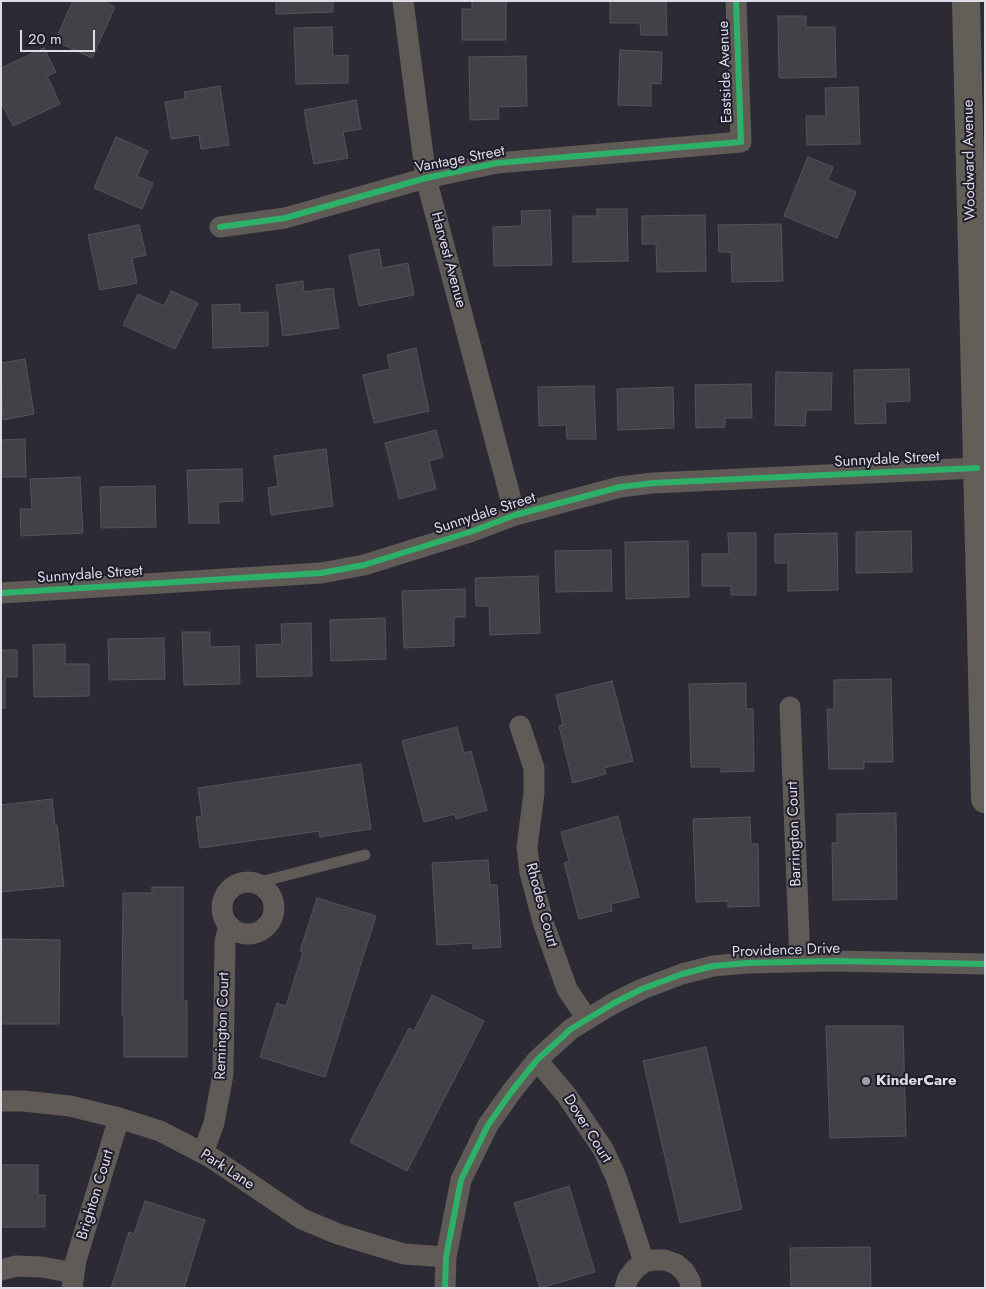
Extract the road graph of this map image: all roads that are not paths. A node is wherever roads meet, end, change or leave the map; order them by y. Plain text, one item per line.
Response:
1 (402, 1) edge
2 (736, 1) edge
3 (966, 1) edge
4 (741, 142) joint
5 (426, 178) junction
6 (220, 227) dead end
7 (977, 468) junction
8 (515, 515) junction
9 (982, 581) edge
10 (1, 593) edge
11 (790, 707) dead end
12 (520, 726) dead end
13 (985, 799) edge
14 (365, 855) dead end
15 (256, 883) junction
16 (231, 928) junction
17 (800, 961) junction
18 (985, 964) edge
19 (587, 1019) junction
20 (538, 1060) junction
21 (1, 1101) edge
22 (119, 1118) junction
23 (203, 1153) junction
24 (446, 1257) junction
25 (644, 1262) junction
26 (1, 1270) edge
27 (73, 1280) edge
28 (445, 1288) edge
29 (625, 1288) edge
30 (691, 1288) edge

1 - 5 street, Harvest Avenue
2 - 4 street, Eastside Avenue
3 - 7 main road, Woodward Avenue
4 - 5 street, Vantage Street
5 - 6 street, Vantage Street
5 - 8 street, Harvest Avenue
7 - 8 street, Sunnydale Street
7 - 9 main road, Woodward Avenue
8 - 10 street, Sunnydale Street
9 - 13 main road, Woodward Avenue
11 - 17 street, Barrington Court
12 - 19 street, Rhodes Court
14 - 15 lane
15 - 16 street
15 - 16 street
16 - 23 street, Remington Court
17 - 18 street, Providence Drive
17 - 19 street, Providence Drive
19 - 20 street, Providence Drive
20 - 24 street, Providence Drive
20 - 25 street, Dover Court
21 - 22 street, Park Lane
22 - 23 street, Park Lane
22 - 27 street, Brighton Court
23 - 24 street, Park Lane
24 - 28 street, Providence Drive
25 - 29 street
25 - 30 street
26 - 27 street, Brighton Court

